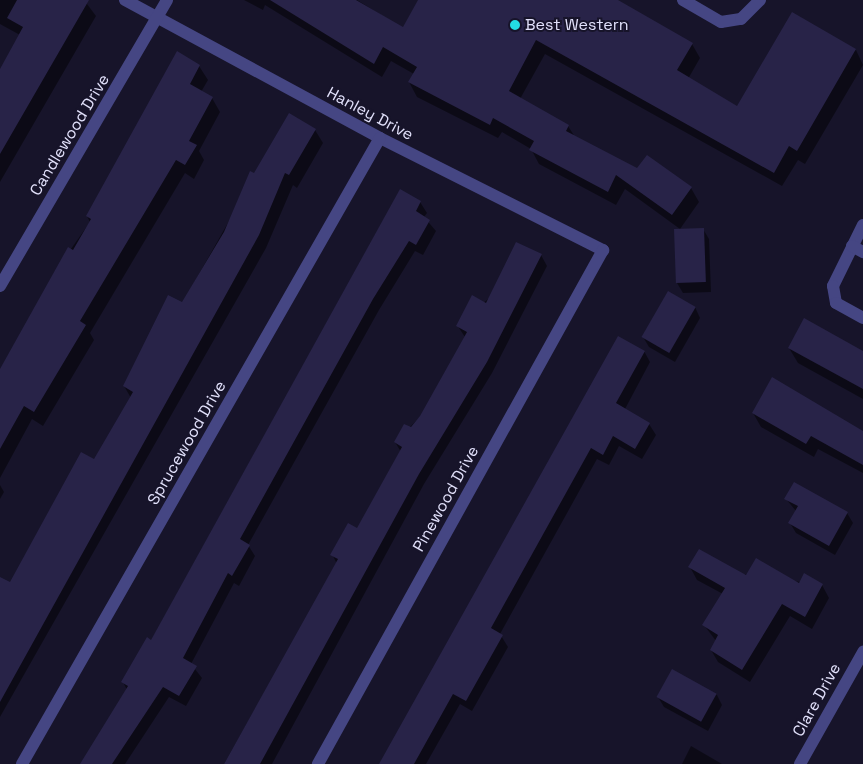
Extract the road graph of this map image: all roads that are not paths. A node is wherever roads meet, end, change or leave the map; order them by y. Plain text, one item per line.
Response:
1 (124, 0) edge
2 (167, 0) edge
3 (683, 0) edge
4 (760, 0) edge
5 (158, 19) junction
6 (380, 138) junction
7 (863, 225) edge
8 (857, 249) edge
9 (603, 250) joint
10 (0, 286) edge
11 (863, 318) edge
12 (863, 652) edge
13 (22, 764) edge
14 (318, 764) edge
15 (800, 764) edge

1 - 5 street, Hanley Drive
2 - 5 street, Candlewood Drive
3 - 4 street
5 - 6 street, Hanley Drive
5 - 10 street, Candlewood Drive
6 - 9 street, Hanley Drive
6 - 13 street, Sprucewood Drive
7 - 8 street
8 - 11 street
9 - 14 street, Pinewood Drive
12 - 15 street, Clare Drive

